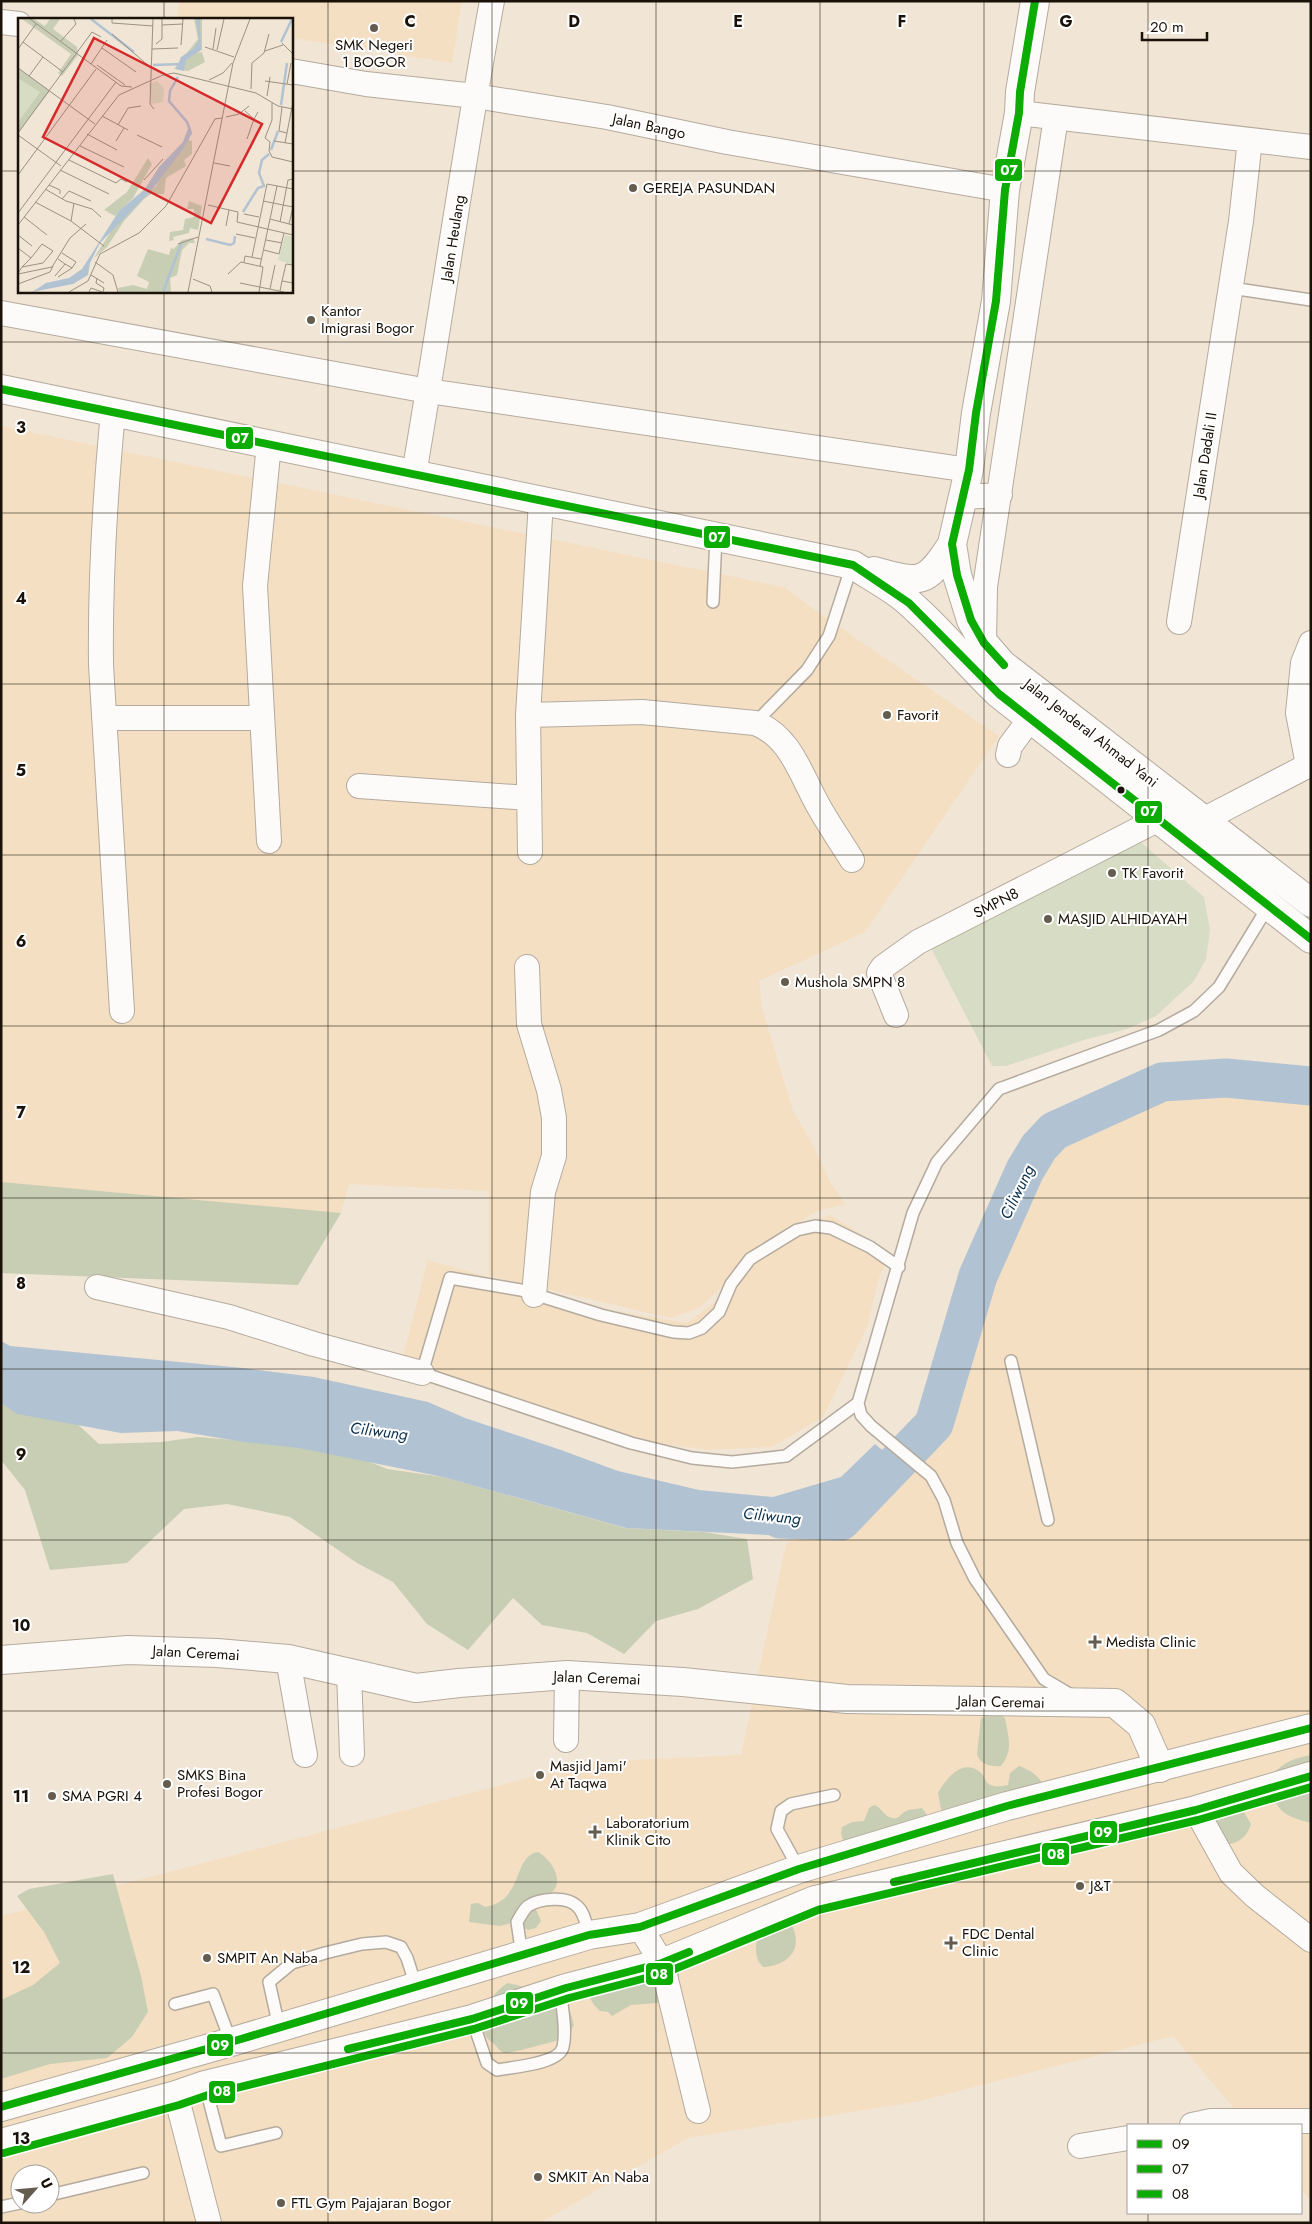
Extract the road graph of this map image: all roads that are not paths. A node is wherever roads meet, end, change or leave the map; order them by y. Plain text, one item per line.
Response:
1 (492, 1) edge
2 (1035, 1) edge
3 (1, 22) edge
4 (18, 24) edge
5 (292, 71) edge
6 (475, 96) junction
7 (1019, 113) junction
8 (1056, 117) junction
9 (1250, 140) junction
10 (1311, 147) edge
11 (1005, 190) junction
12 (1231, 288) junction
13 (1028, 296) junction
14 (1311, 300) edge
15 (996, 301) junction
16 (1, 313) edge
17 (1, 389) edge
18 (428, 391) junction
19 (113, 412) junction
20 (976, 412) junction
21 (1012, 415) junction
22 (269, 444) junction
23 (969, 470) junction
24 (414, 474) junction
25 (1000, 496) junction
26 (963, 497) junction
27 (541, 501) junction
28 (716, 537) junction
29 (952, 544) junction
30 (853, 565) junction
31 (713, 602) dead end
32 (1179, 622) dead end
33 (1311, 643) edge
34 (988, 648) junction
35 (528, 715) junction
36 (105, 718) junction
37 (262, 718) junction
38 (1030, 719) junction
39 (755, 723) junction
40 (1008, 755) dead end
41 (1309, 764) edge
42 (359, 786) dead end
43 (529, 798) junction
44 (1157, 820) junction
45 (1203, 820) junction
46 (269, 841) dead end
47 (530, 852) dead end
48 (852, 860) dead end
49 (1311, 903) edge
50 (1269, 905) junction
51 (1306, 925) edge
52 (527, 967) dead end
53 (122, 1011) dead end
54 (896, 1015) dead end
55 (899, 1267) junction
56 (97, 1287) dead end
57 (534, 1294) junction
58 (1011, 1361) dead end
59 (422, 1373) junction
60 (858, 1403) junction
61 (1048, 1520) dead end
62 (288, 1659) junction
63 (1, 1660) edge
64 (349, 1672) junction
65 (567, 1675) junction
66 (1088, 1704) junction
67 (1311, 1728) edge
68 (566, 1740) dead end
69 (352, 1754) dead end
70 (305, 1755) dead end
71 (1160, 1768) junction
72 (1311, 1776) edge
73 (834, 1795) dead end
74 (1196, 1810) junction
75 (799, 1870) junction
76 (640, 1927) junction
77 (589, 1935) junction
78 (1311, 1940) edge
79 (522, 1955) junction
80 (662, 1963) junction
81 (416, 1986) junction
82 (566, 1988) junction
83 (175, 2004) dead end
84 (472, 2019) junction
85 (278, 2027) junction
86 (231, 2042) junction
87 (205, 2085) junction
88 (176, 2095) junction
89 (1, 2107) edge
90 (698, 2111) dead end
91 (1311, 2121) edge
92 (1197, 2124) edge
93 (276, 2133) dead end
94 (1127, 2138) edge
95 (1, 2143) edge
96 (1080, 2146) dead end
97 (143, 2173) dead end
98 (60, 2193) edge
99 (209, 2223) edge

1 - 6 street, Jalan Heulang
2 - 7 main road
3 - 4 street
5 - 6 street, Jalan Bango
6 - 11 street, Jalan Bango
6 - 18 street, Jalan Heulang
7 - 8 street
7 - 11 main road
8 - 9 street
8 - 13 street
9 - 10 street
9 - 12 street, Jalan Dadali II
11 - 15 main road
12 - 14 lane
12 - 32 street, Jalan Dadali II
13 - 15 street
13 - 21 street
15 - 20 main road
16 - 18 street
17 - 19 main road, Jalan Jenderal Ahmad Yani
18 - 23 street
18 - 24 street, Jalan Heulang
19 - 22 main road, Jalan Jenderal Ahmad Yani
19 - 36 street
20 - 21 street
20 - 23 main road
21 - 25 street
22 - 24 main road, Jalan Jenderal Ahmad Yani
22 - 37 street
23 - 26 main road
24 - 27 main road, Jalan Jenderal Ahmad Yani
25 - 26 street
25 - 34 street
26 - 29 main road
27 - 28 main road, Jalan Jenderal Ahmad Yani
27 - 35 street
28 - 30 main road, Jalan Jenderal Ahmad Yani
28 - 31 lane
29 - 30 main road
29 - 34 main road
30 - 38 main road, Jalan Jenderal Ahmad Yani
30 - 39 lane
33 - 41 street
34 - 45 main road, Jalan Jenderal Ahmad Yani
35 - 39 street
35 - 43 street
36 - 37 street
36 - 53 street
37 - 46 street
38 - 40 street
38 - 44 main road, Jalan Jenderal Ahmad Yani
39 - 48 street
41 - 45 street
42 - 43 street
43 - 47 street
44 - 45 street
44 - 50 main road, Jalan Jenderal Ahmad Yani
44 - 54 street, SMPN8
45 - 49 main road, Jalan Jenderal Ahmad Yani
50 - 51 main road, Jalan Jenderal Ahmad Yani
50 - 55 lane
52 - 57 street
55 - 57 lane
55 - 60 lane
56 - 59 street
57 - 59 lane
58 - 61 lane
59 - 60 lane
60 - 66 lane
62 - 63 main road, Jalan Ceremai
62 - 64 main road, Jalan Ceremai
62 - 70 street
64 - 65 main road, Jalan Ceremai
64 - 69 street
65 - 66 main road, Jalan Ceremai
65 - 68 street
66 - 71 main road, Jalan Ceremai
67 - 71 main road
71 - 75 main road
72 - 74 main road
73 - 75 lane
74 - 78 street
74 - 80 main road
75 - 76 main road
76 - 77 main road
76 - 80 street
77 - 79 main road
77 - 79 lane
79 - 81 main road
80 - 82 main road
80 - 90 street
81 - 85 main road
81 - 85 lane
82 - 84 main road
82 - 84 lane
83 - 86 lane
84 - 87 main road
85 - 86 main road
86 - 89 main road
87 - 88 main road
87 - 93 lane
88 - 95 main road
88 - 99 street
91 - 92 street
94 - 96 street
97 - 98 lane

